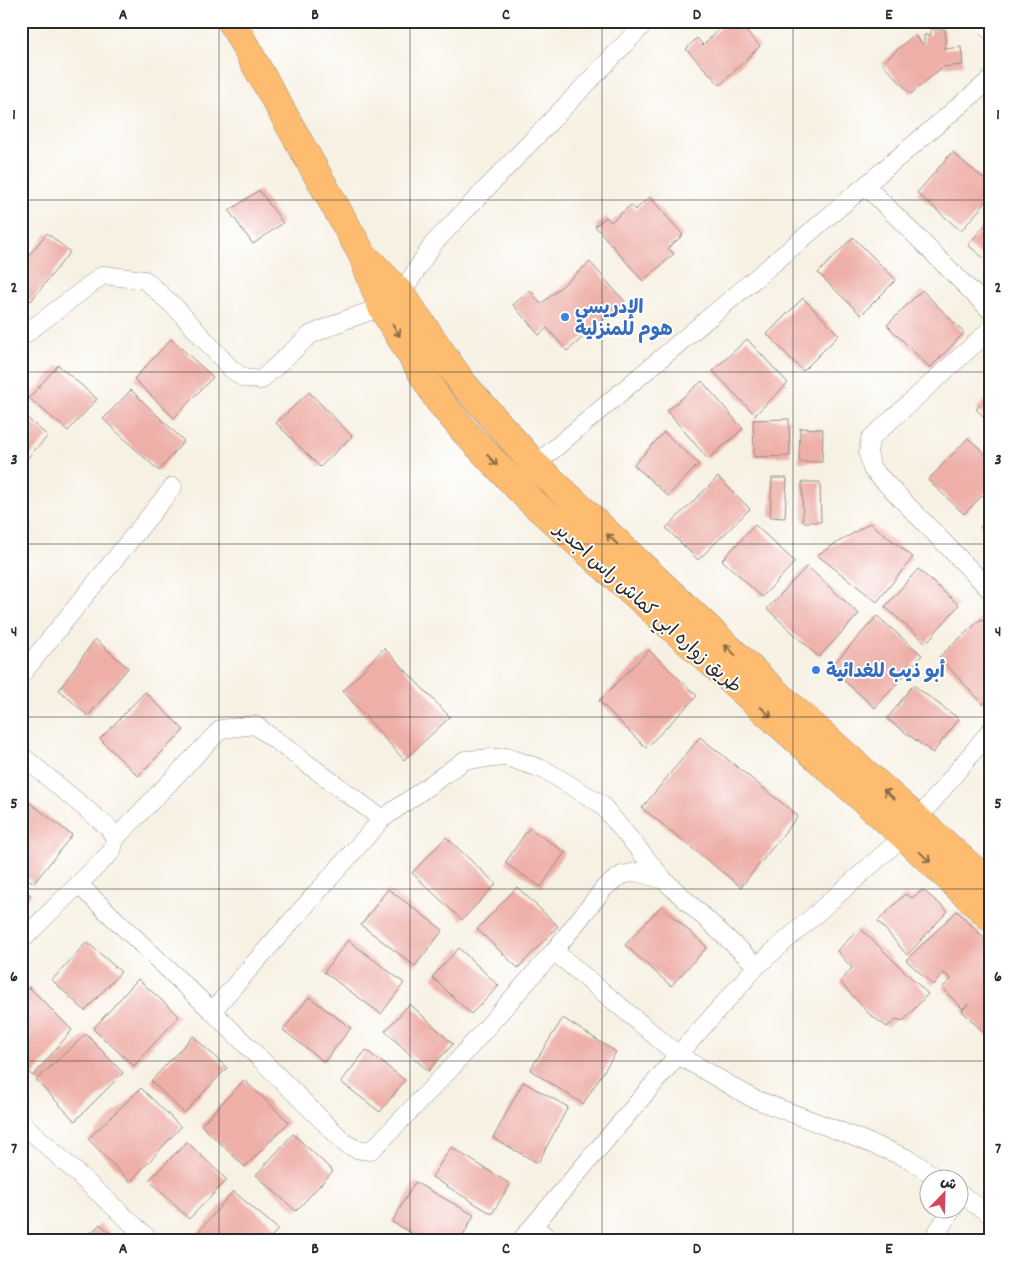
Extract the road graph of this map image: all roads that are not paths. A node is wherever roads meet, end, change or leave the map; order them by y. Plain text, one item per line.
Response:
1 (231, 21) edge
2 (980, 21) edge
3 (642, 26) dead end
4 (991, 31) edge
5 (991, 79) edge
6 (866, 186) junction
7 (392, 301) junction
8 (991, 311) edge
9 (991, 329) edge
10 (21, 337) edge
11 (463, 384) junction
12 (439, 401) junction
13 (535, 465) junction
14 (172, 487) dead end
15 (991, 591) edge
16 (21, 675) edge
17 (991, 730) edge
18 (21, 756) edge
19 (382, 819) junction
20 (911, 828) junction
21 (115, 839) junction
22 (664, 880) junction
23 (78, 884) junction
24 (991, 885) edge
25 (991, 918) edge
26 (21, 941) edge
27 (554, 951) junction
28 (757, 966) junction
29 (212, 1011) junction
30 (678, 1055) junction
31 (24, 1130) edge
32 (922, 1168) edge
33 (970, 1205) edge
34 (991, 1215) edge
35 (946, 1218) edge
36 (534, 1226) junction
37 (150, 1240) edge
38 (521, 1240) edge
39 (550, 1240) edge
40 (932, 1240) edge

1 - 7 main road, طريق زواره ابي كماش راس اجدير
2 - 4 street
3 - 7 street
5 - 6 street
6 - 8 street
6 - 13 street
7 - 10 street
7 - 11 main road
7 -> 12 main road, طريق زواره ابي كماش راس اجدير
9 - 15 street
11 - 12 main road
11 - 13 main road
12 -> 20 main road, طريق زواره ابي كماش راس اجدير
20 -> 13 main road
14 - 16 street
17 - 20 street
18 - 21 street
19 - 21 street
19 - 22 street
19 - 29 street
20 - 24 main road
20 -> 25 main road, طريق زواره ابي كماش راس اجدير
20 - 28 street
21 - 23 street
22 - 27 street
22 - 28 street
23 - 26 street
23 - 29 street
27 - 29 street
27 - 30 street
28 - 30 street
30 - 32 street
30 - 36 street
31 - 37 street
33 - 34 street
35 - 40 street
36 - 38 street
36 - 39 street

